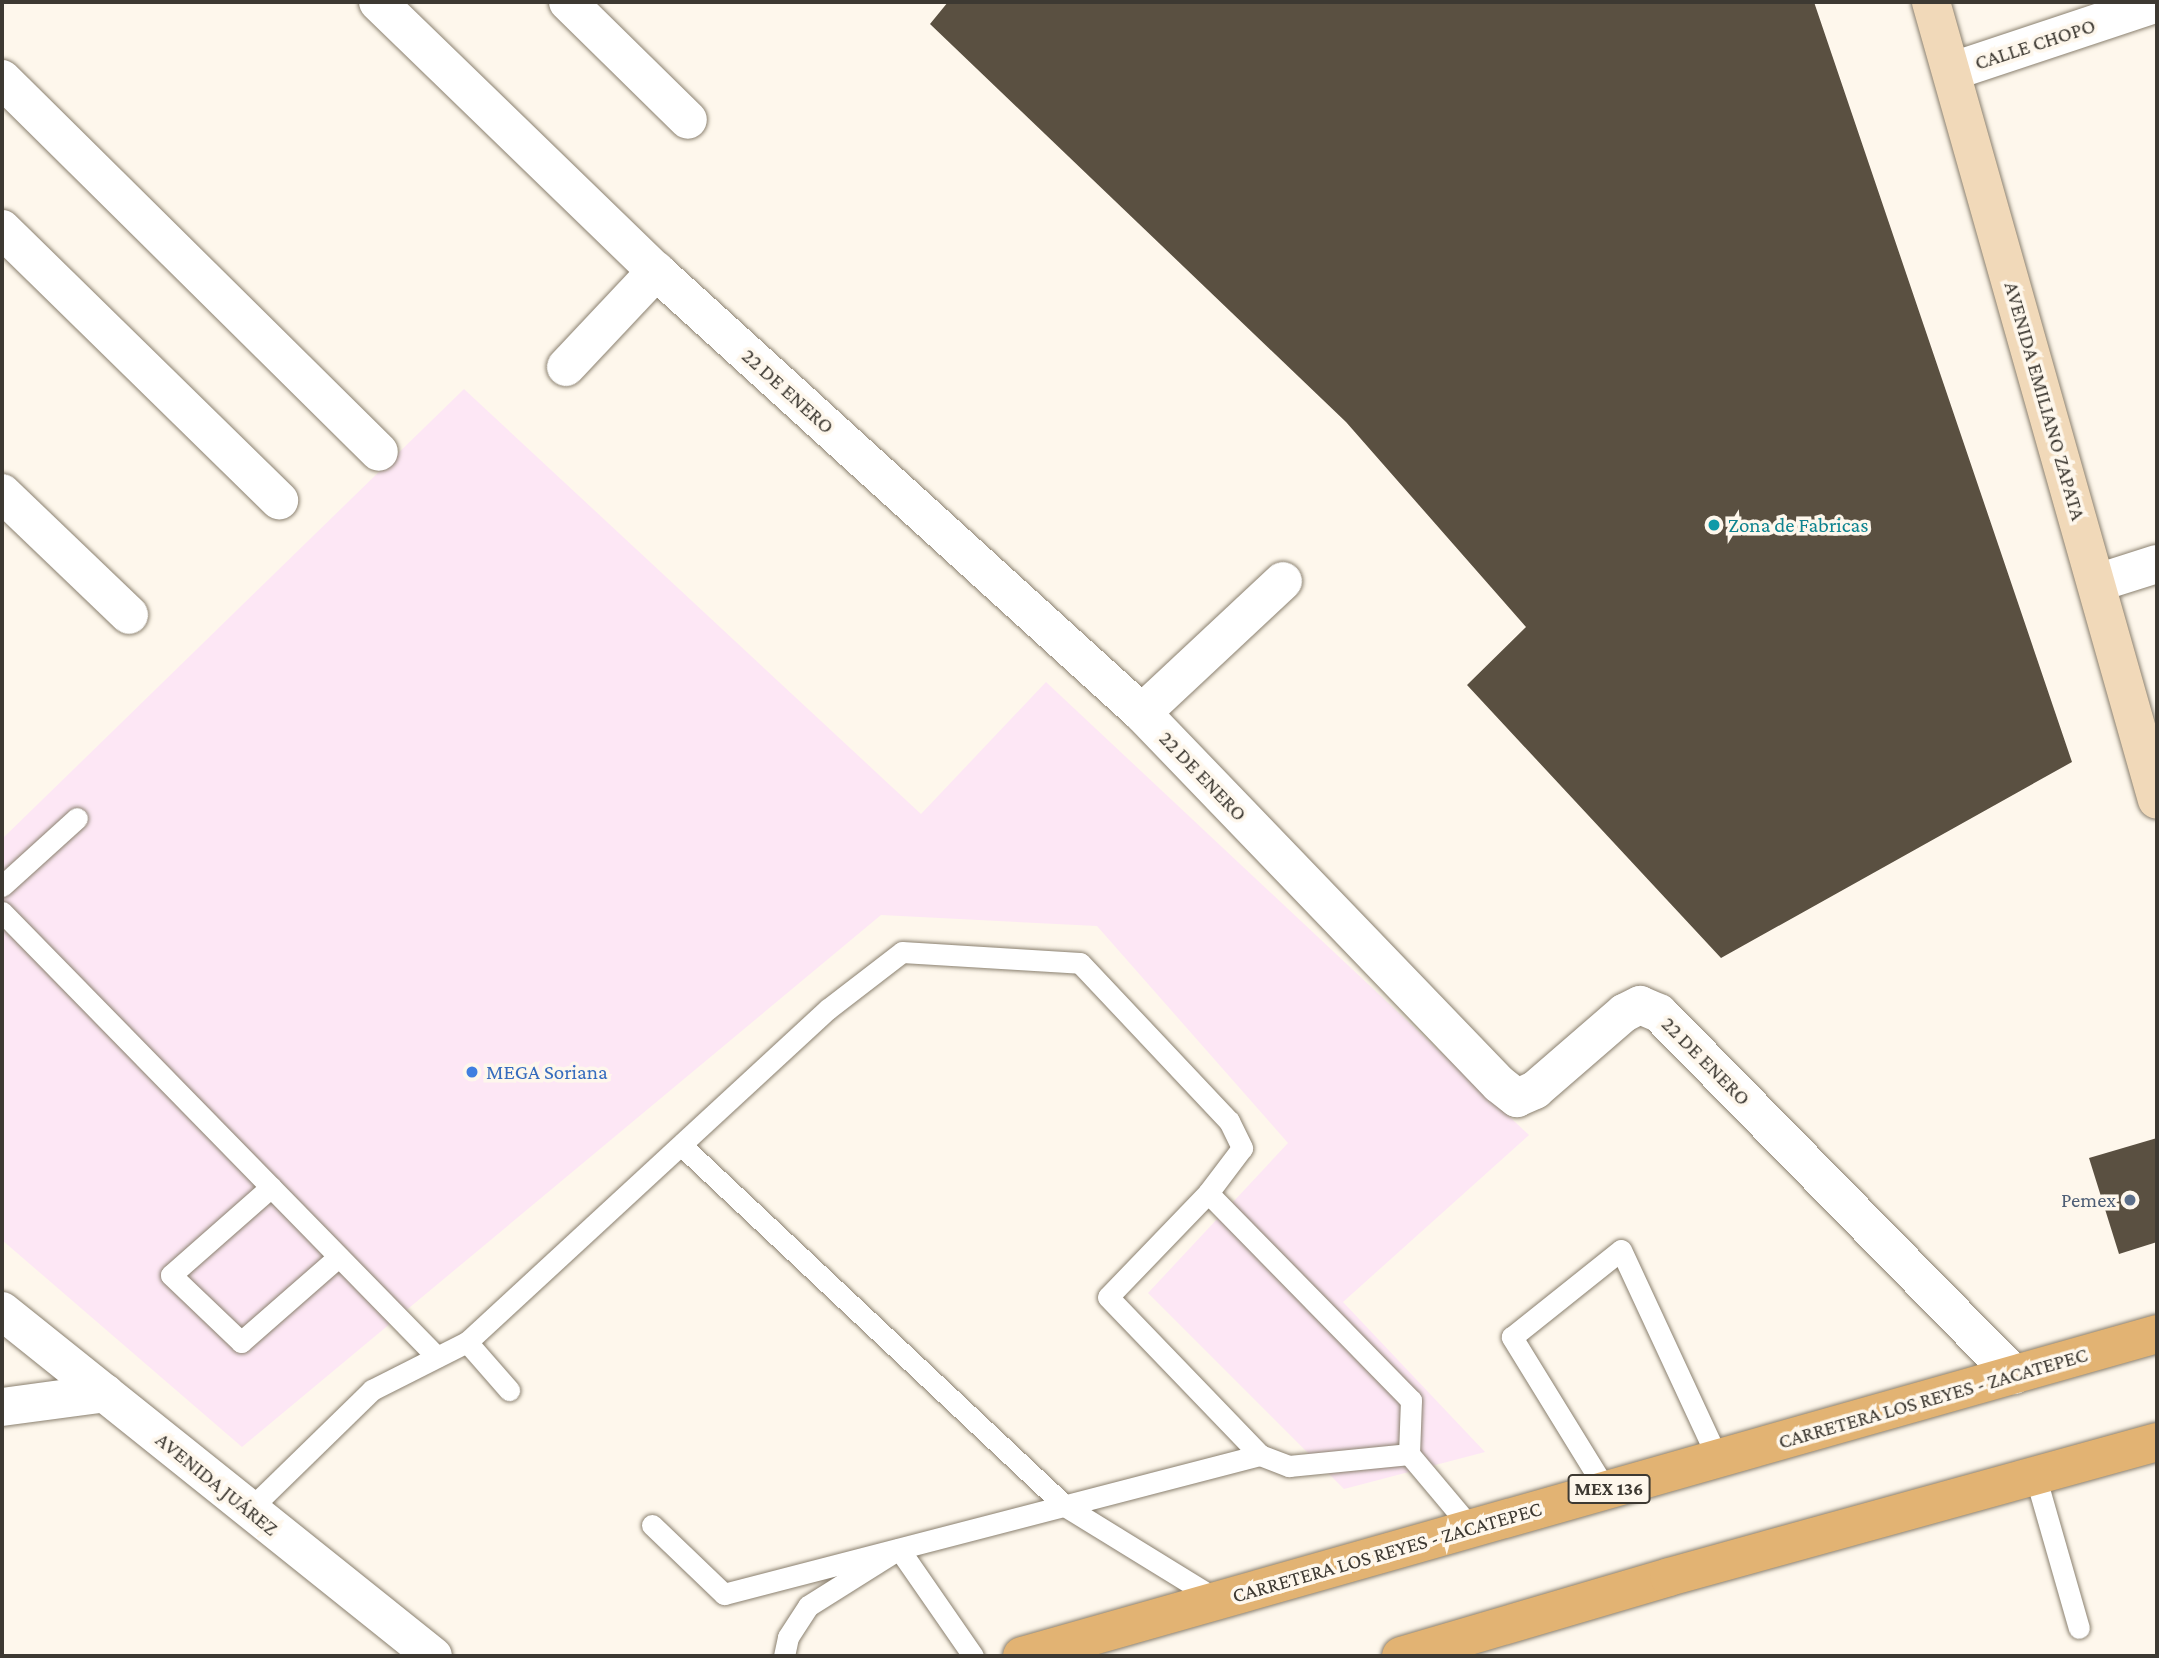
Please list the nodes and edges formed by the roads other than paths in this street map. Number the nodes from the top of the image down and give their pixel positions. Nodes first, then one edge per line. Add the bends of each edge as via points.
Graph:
1 (378, 2) edge
2 (568, 2) edge
3 (1931, 2) edge
4 (2157, 3) edge
5 (1953, 71) junction
6 (2, 79) edge
7 (688, 120) dead end
8 (2, 229) edge
9 (656, 271) junction
10 (566, 367) dead end
11 (379, 452) dead end
12 (2, 493) edge
13 (279, 500) dead end
14 (2157, 564) edge
15 (1283, 581) dead end
16 (2097, 583) junction
17 (129, 615) dead end
18 (1142, 713) junction
19 (2157, 800) edge
20 (77, 818) dead end
21 (2, 886) edge
22 (2, 912) edge
23 (681, 1145) junction
24 (271, 1187) junction
25 (1208, 1193) junction
26 (338, 1257) junction
27 (8, 1325) edge
28 (2157, 1334) edge
29 (467, 1342) junction
30 (437, 1357) junction
31 (2014, 1374) junction
32 (509, 1390) dead end
33 (105, 1394) junction
34 (2, 1407) edge
35 (2157, 1442) edge
36 (1409, 1454) junction
37 (1260, 1455) junction
38 (1718, 1459) junction
39 (2035, 1475) junction
40 (1606, 1490) junction
41 (1065, 1506) junction
42 (249, 1510) junction
43 (652, 1525) dead end
44 (1472, 1529) junction
45 (899, 1549) junction
46 (1219, 1600) junction
47 (2079, 1628) dead end
48 (1412, 1655) edge
49 (433, 1656) edge
50 (784, 1656) edge
51 (973, 1656) edge
52 (1021, 1656) edge

1 - 9 street, 22 DE ENERO
2 - 7 street
3 - 5 main road, AVENIDA EMILIANO ZAPATA
4 - 5 street, CALLE CHOPO
5 - 16 main road, AVENIDA EMILIANO ZAPATA
6 - 11 street
8 - 13 street
9 - 10 street
9 - 18 street, 22 DE ENERO
12 - 17 street
14 - 16 street
15 - 18 street
16 - 19 main road, AVENIDA EMILIANO ZAPATA
18 - 31 street, 22 DE ENERO via 1517,1098 1535,1090 1640,1004 1659,1013
20 - 21 lane
22 - 24 lane
23 - 25 lane via 828,1009 902,952 1080,962 1229,1121 1242,1147
23 - 29 lane
23 - 41 lane
24 - 26 lane
24 - 26 lane via 172,1275 241,1342
25 - 36 lane via 1411,1400
25 - 37 lane via 1108,1297
26 - 30 lane
27 - 33 street, AVENIDA JUÁREZ
28 - 31 main road, CARRETERA LOS REYES - ZACATEPEC / MEX 136
29 - 30 lane
29 - 32 lane
30 - 42 lane via 372,1390
31 - 38 main road, CARRETERA LOS REYES - ZACATEPEC / MEX 136
33 - 34 street
33 - 42 street, AVENIDA JUÁREZ
35 - 39 main road
36 - 37 lane via 1289,1465
36 - 44 lane
37 - 41 lane
38 - 40 main road, CARRETERA LOS REYES - ZACATEPEC / MEX 136
38 - 40 lane via 1621,1250 1512,1337
39 - 47 lane
39 - 48 main road
40 - 44 main road, CARRETERA LOS REYES - ZACATEPEC / MEX 136
41 - 45 lane
41 - 46 lane
42 - 49 street, AVENIDA JUÁREZ
43 - 45 lane via 724,1594
44 - 46 main road, CARRETERA LOS REYES - ZACATEPEC / MEX 136
45 - 50 lane via 808,1606 788,1637
45 - 51 lane
46 - 52 main road, CARRETERA LOS REYES - ZACATEPEC / MEX 136

